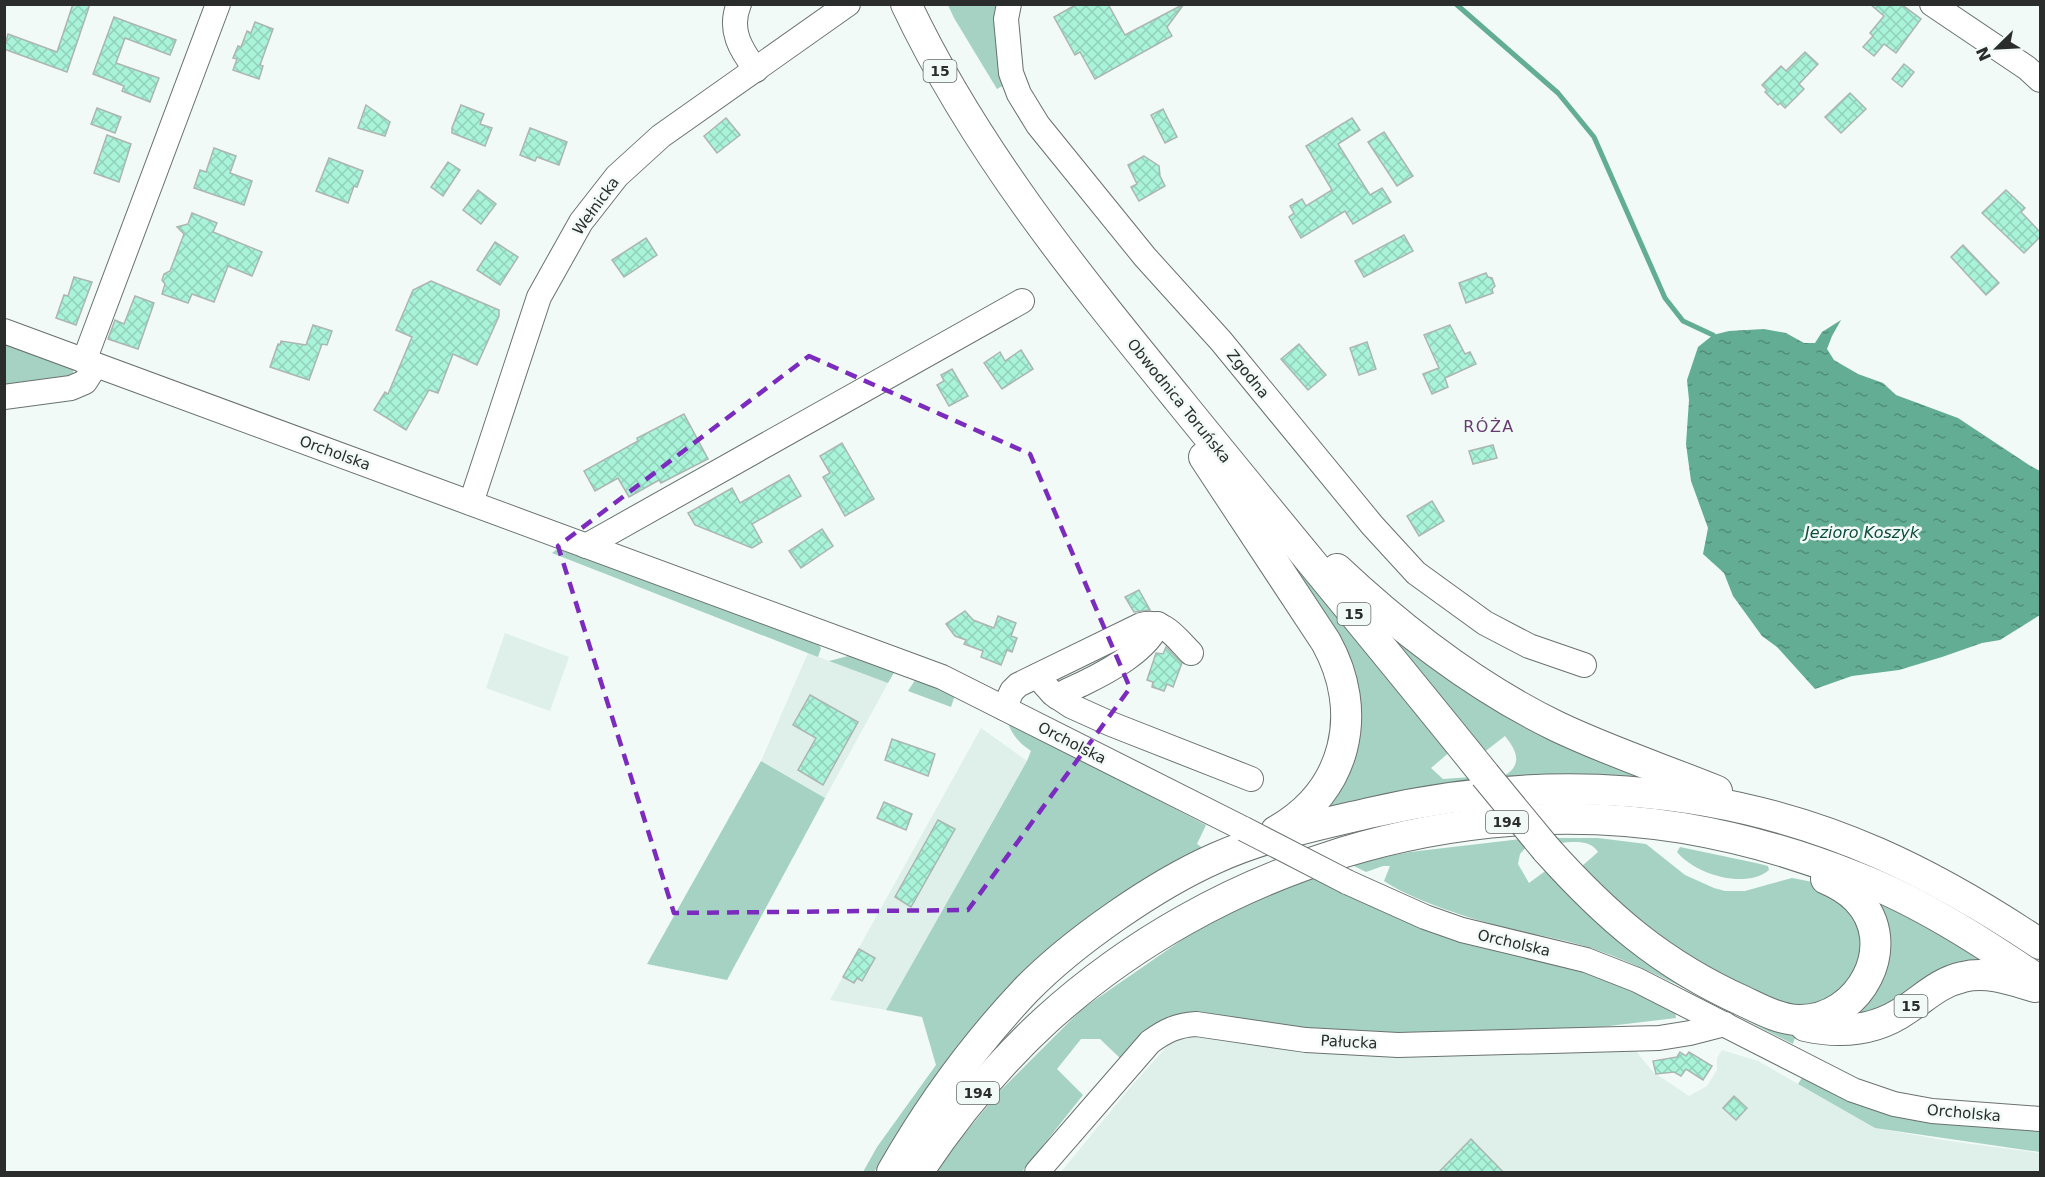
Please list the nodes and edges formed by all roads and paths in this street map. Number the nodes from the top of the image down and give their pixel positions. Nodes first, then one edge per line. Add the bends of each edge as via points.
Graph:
1 (218, 4) edge
2 (739, 4) edge
3 (848, 4) edge
4 (906, 4) edge
5 (1009, 4) edge
6 (1932, 4) edge
7 (756, 70) junction
8 (2040, 80) edge
9 (1022, 301) dead end
10 (4, 331) edge
11 (1129, 340) junction
12 (90, 363) junction
13 (4, 397) edge
14 (1223, 454) junction
15 (471, 503) junction
16 (586, 546) junction
17 (1158, 624) junction
18 (1191, 653) dead end
19 (1584, 665) dead end
20 (1037, 675) junction
21 (1057, 698) junction
22 (1004, 708) junction
23 (1251, 779) dead end
24 (1785, 820) junction
25 (1247, 837) junction
26 (1727, 837) junction
27 (2040, 944) edge
28 (2040, 981) edge
29 (2040, 989) edge
30 (1780, 1016) junction
31 (1725, 1024) junction
32 (2040, 1119) edge
33 (892, 1173) edge
34 (918, 1173) edge
35 (1037, 1173) edge

1 - 12 street
2 - 7 street via 734,25 736,36
3 - 7 street, Wełnicka
4 - 11 main road, Obwodnica Toruńska / 15 via 991,155
5 - 19 street, Zgodna via 1006,19 1011,73 1038,125 1372,525 1416,573 1485,623 1529,646
6 - 8 street
7 - 15 street, Wełnicka via 661,136 617,176 581,222 539,297
9 - 16 street
10 - 12 street, Orcholska
11 - 14 main road, Obwodnica Toruńska / 15
11 - 25 main road via 1326,642 1343,683 1347,708 1345,734 1329,780 1295,819 1276,831
12 - 13 street via 85,382 71,388
12 - 15 street, Orcholska
14 - 24 main road, 15 via 1269,506 1367,597 1474,680 1579,736
14 - 30 main road, Obwodnica Toruńska / 15, bridge via 1546,849 1597,904 1647,946 1696,978
15 - 16 street, Orcholska
16 - 22 street, Orcholska via 942,677
17 - 18 street
17 - 20 street via 1141,625
17 - 21 street via 1151,636 1124,660
20 - 21 street
20 - 22 street via 1014,687
21 - 23 street via 1111,724
22 - 25 street, Orcholska
24 - 25 main road, 194 via 1669,795 1538,789 1402,805 1267,838
24 - 27 main road, 15 via 1904,865 1980,905
25 - 31 street, Orcholska, bridge via 1404,909 1462,930 1586,960 1637,980
25 - 33 main road, 194 via 1145,897 1035,982 1005,1013 948,1086
26 - 28 main road, 194 via 1859,878 1934,914
26 - 30 main road via 1834,882 1859,900 1870,921 1874,957 1861,989 1838,1010 1818,1018
26 - 34 main road, 194 via 1620,821 1518,821 1404,836 1291,869 1190,918 1081,992 1046,1021 987,1082
29 - 30 main road, 15 via 1998,977 1964,977 1936,988 1890,1020 1847,1030 1814,1028
31 - 32 street, Orcholska via 1853,1090 1894,1104 1932,1111
31 - 35 street, Pałucka via 1659,1038 1398,1045 1306,1040 1182,1024 1145,1048

